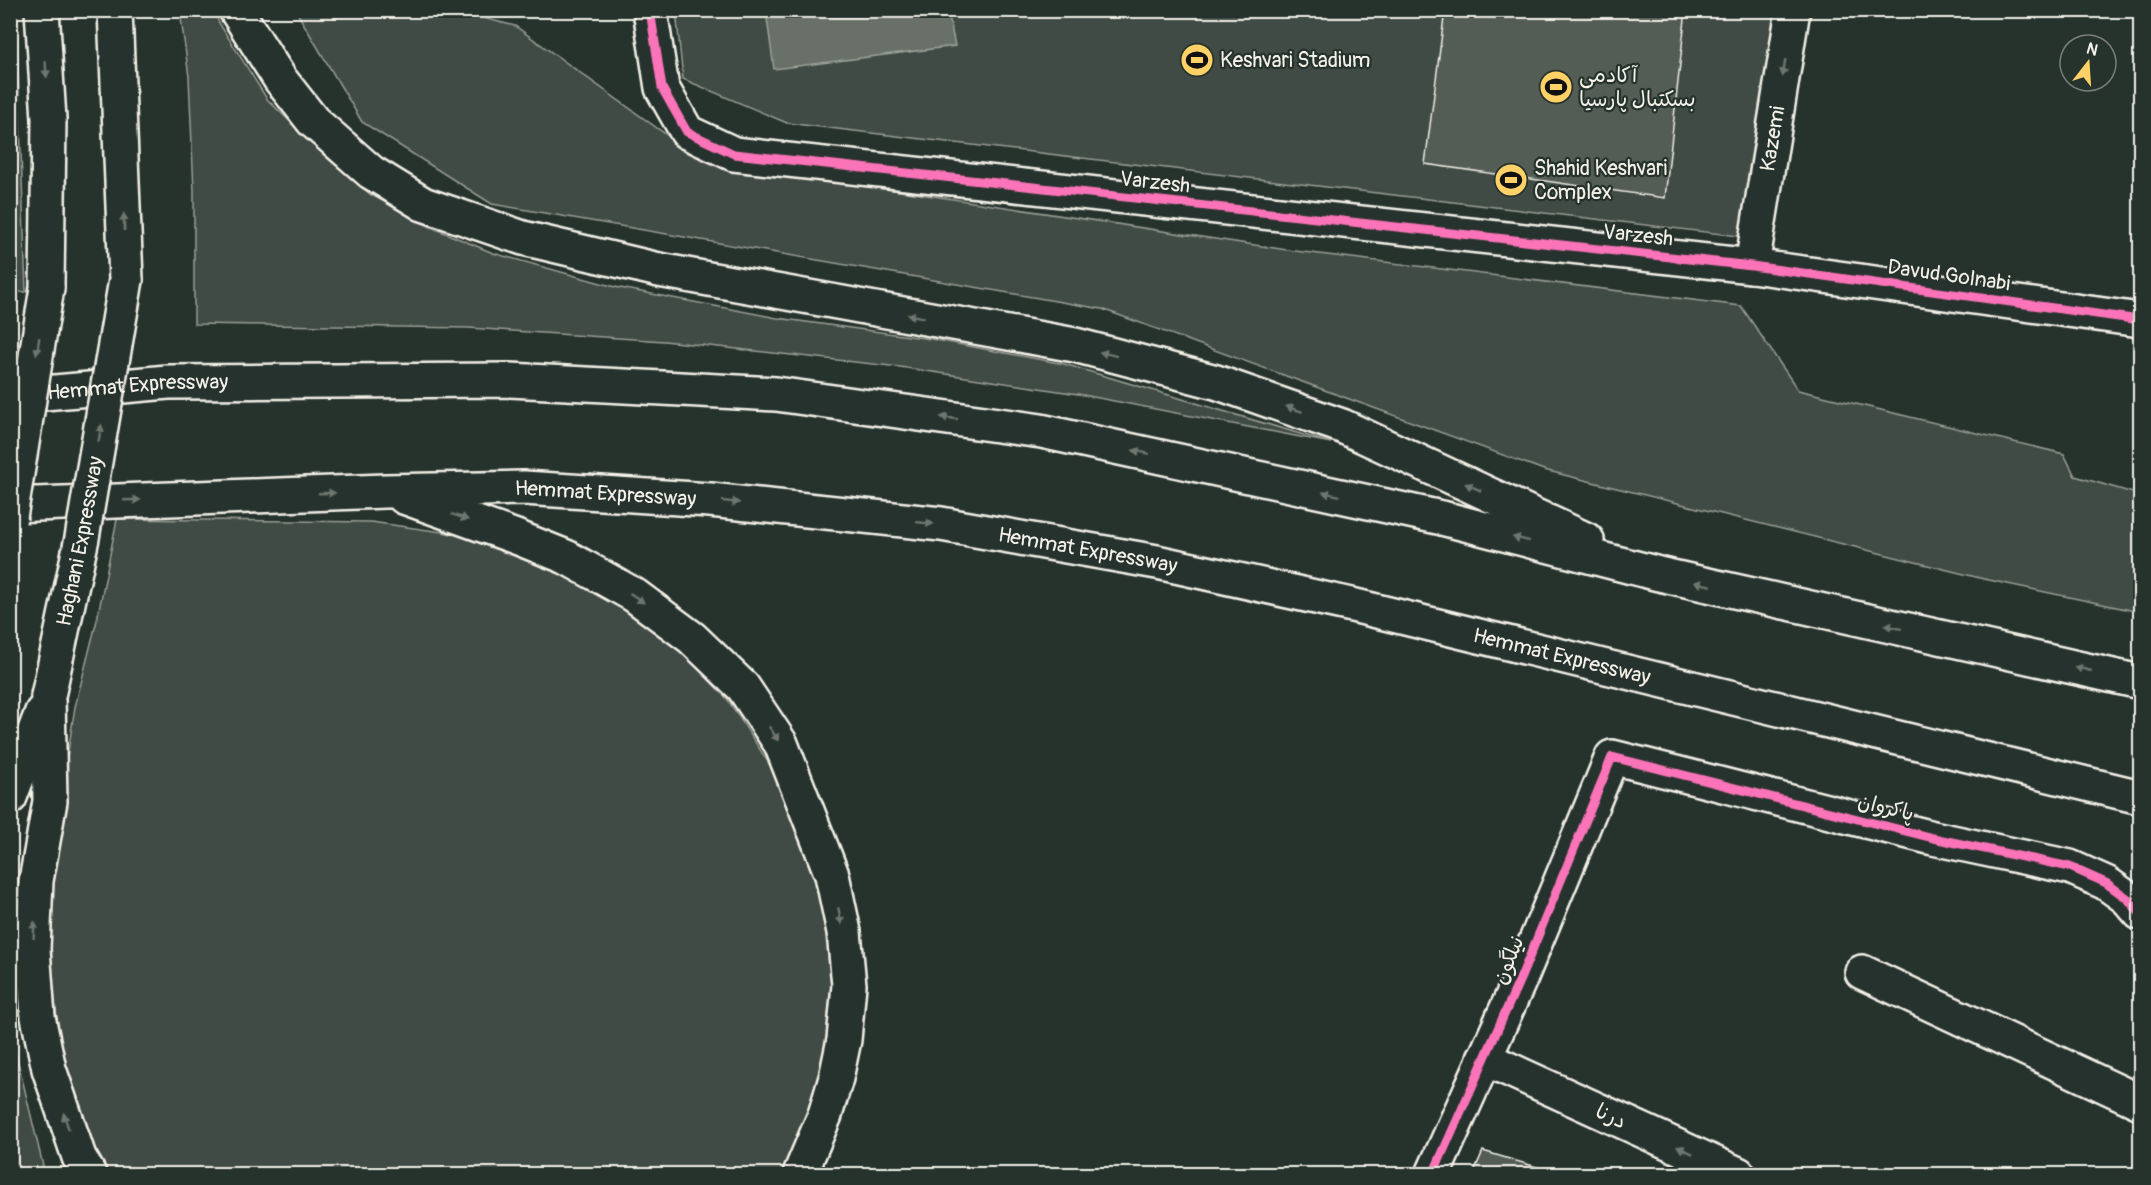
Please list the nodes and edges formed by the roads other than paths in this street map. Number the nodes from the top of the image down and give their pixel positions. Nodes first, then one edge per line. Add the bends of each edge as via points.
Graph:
1 (42, 10) edge
2 (115, 10) edge
3 (236, 10) edge
4 (650, 10) edge
5 (1793, 10) edge
6 (1752, 266) junction
7 (2140, 320) edge
8 (10, 396) edge
9 (385, 491) junction
10 (10, 505) edge
11 (10, 517) edge
12 (1659, 574) junction
13 (2140, 682) edge
14 (48, 696) junction
15 (1612, 757) joint
16 (10, 797) edge
17 (2140, 797) edge
18 (2140, 913) edge
19 (1862, 972) dead end
20 (1485, 1058) junction
21 (2140, 1102) edge
22 (89, 1174) edge
23 (800, 1174) edge
24 (1433, 1174) edge
25 (1738, 1174) edge

1 -> 11 main road, bridge via 49,119 47,288
14 -> 2 main road, Haghani Expressway, bridge via 82,538 126,280
12 -> 3 main road via 1342,426 1216,382 1075,345 659,270 523,237 423,204 371,172 313,121 280,80
4 - 6 main road, Varzesh via 662,88 687,132 734,154
5 -> 6 main road, Kazemi
6 - 7 main road, Davud Golnabi
12 -> 8 main road, Hemmat Expressway via 1442,518 1041,431 776,394 486,380 168,382
10 -> 9 main road, Hemmat Expressway
9 -> 17 main road, Hemmat Expressway via 524,488 710,500 964,528 1157,562 1345,603
9 -> 23 main road via 566,557 634,595 692,638 743,687 781,744 832,875 844,932 849,985 836,1078
13 -> 12 main road, Hemmat Expressway
14 - 16 main road, Haghani Expressway
22 -> 14 main road via 79,1157 49,1069 38,1017 33,949 36,881 50,801
15 - 18 main road, پاکروان via 1932,838 2070,867 2106,883
15 - 20 main road, نیلگون
19 - 21 main road
20 - 24 main road, نیلگون
25 -> 20 main road, درنا

